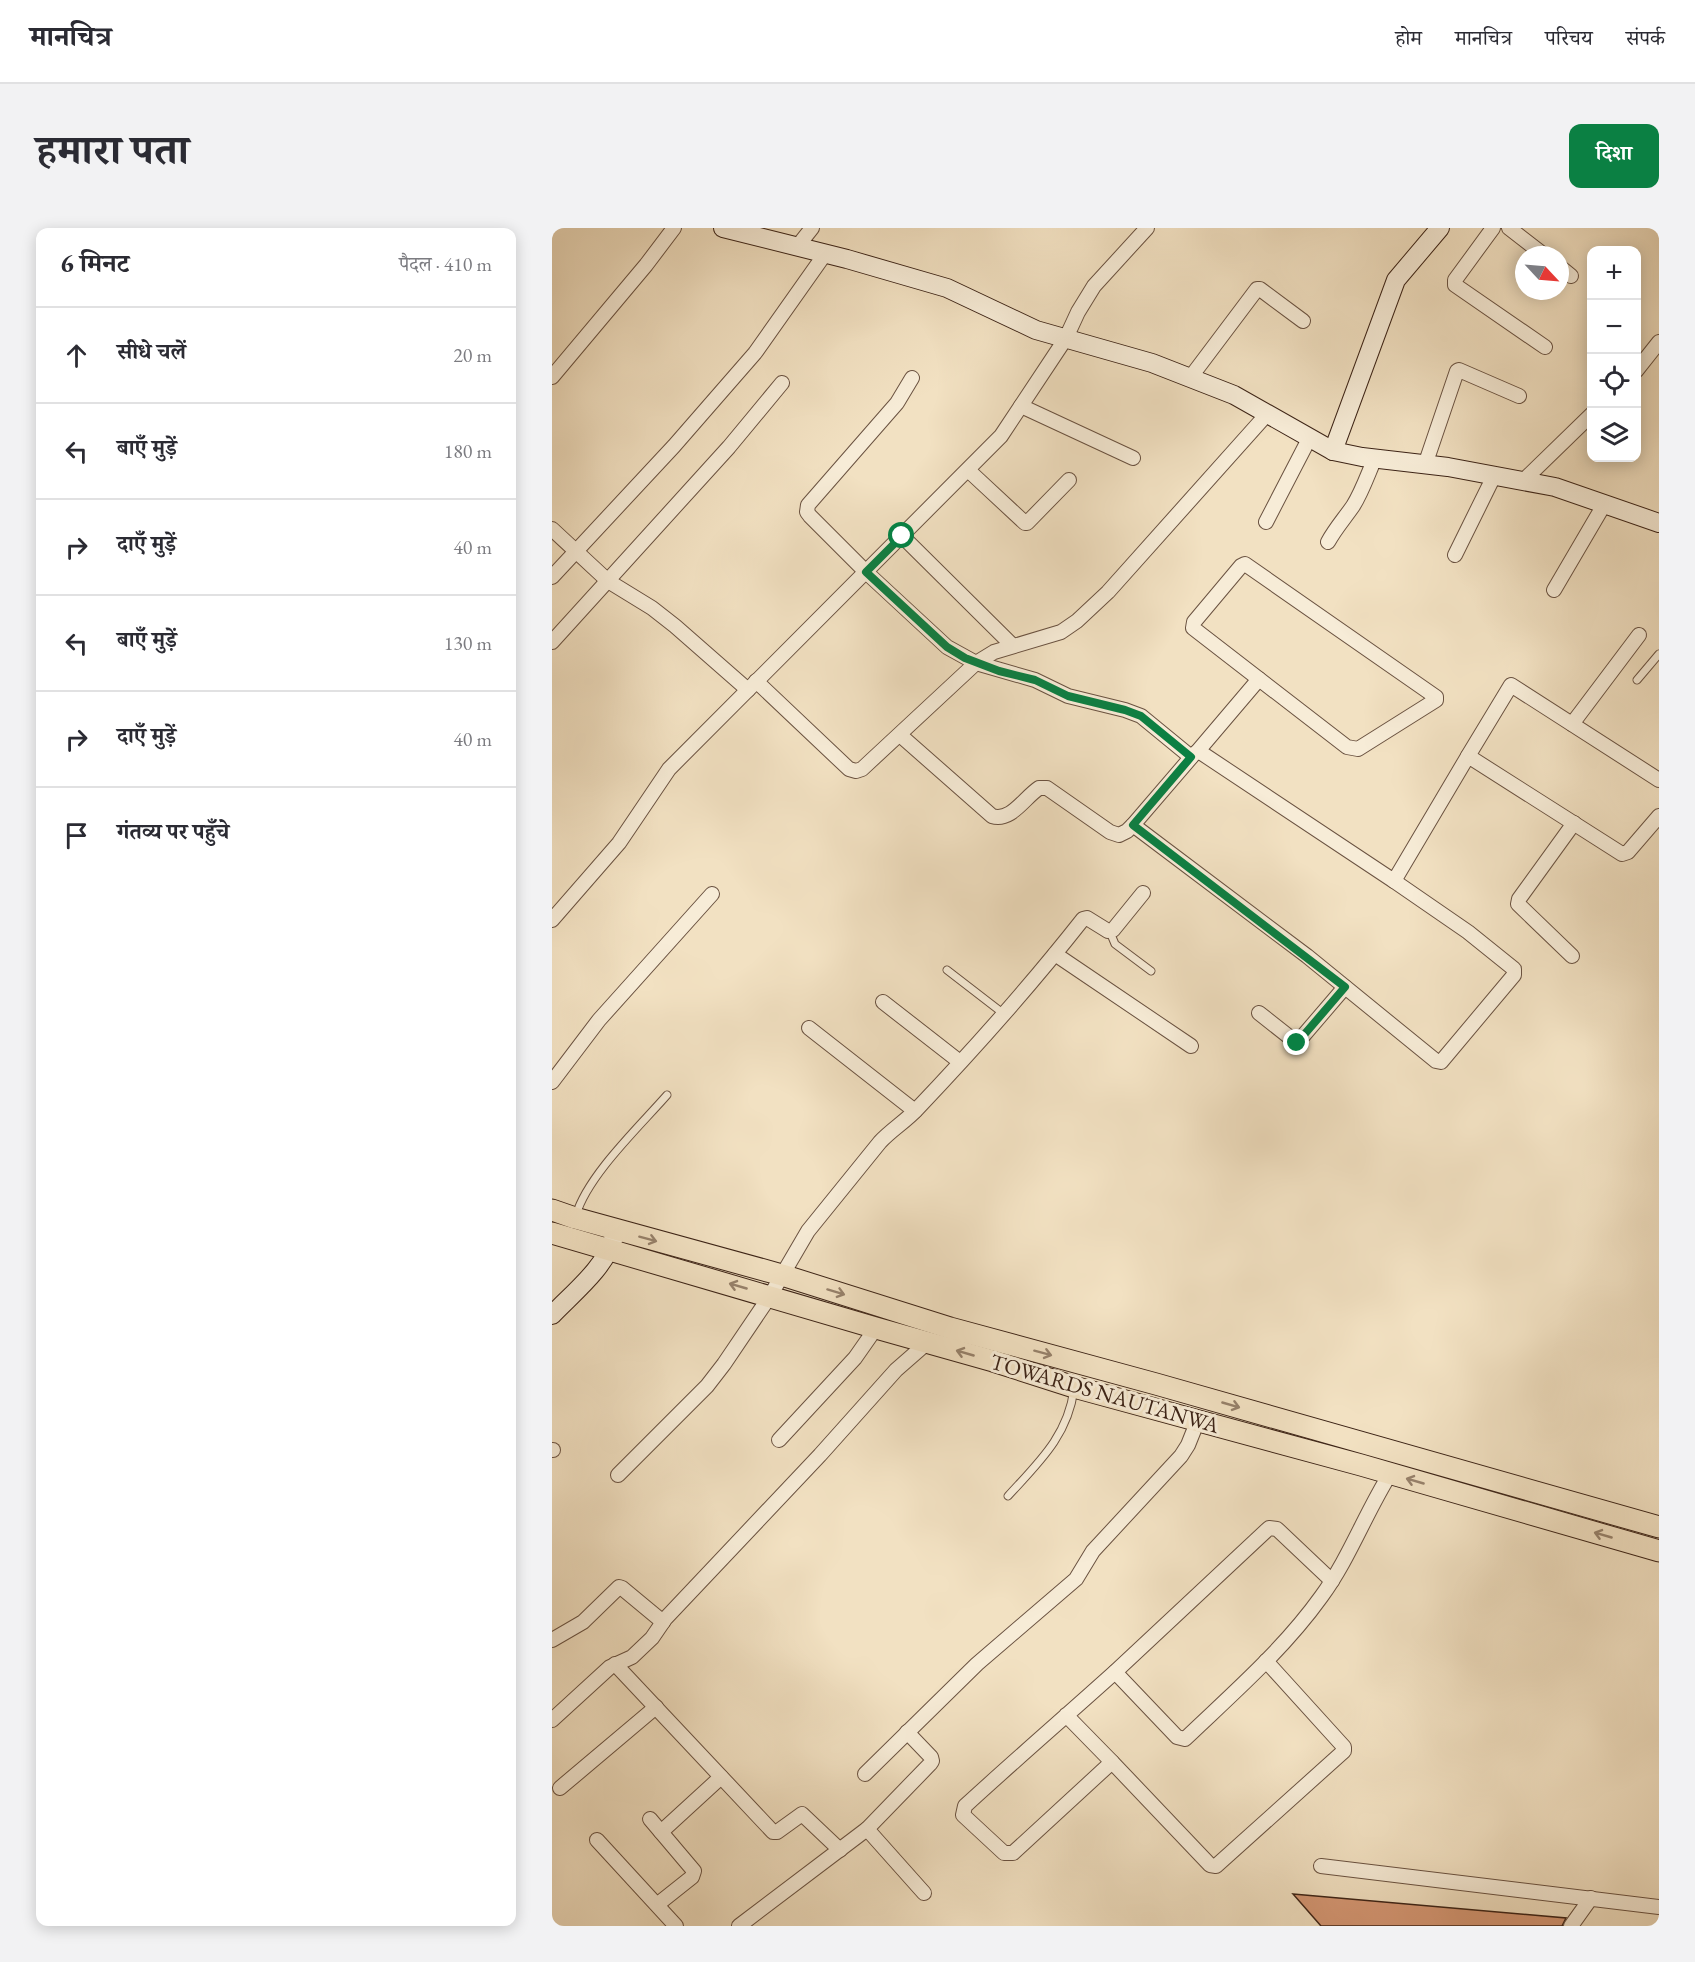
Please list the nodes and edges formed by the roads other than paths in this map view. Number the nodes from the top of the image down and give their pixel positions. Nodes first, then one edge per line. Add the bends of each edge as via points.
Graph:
1 (674, 228) edge
2 (723, 228) edge
3 (812, 228) edge
4 (1147, 228) edge
5 (1440, 228) edge
6 (1492, 228) edge
7 (1509, 228) edge
8 (1532, 246) edge
9 (797, 247) junction
10 (825, 254) junction
11 (1303, 321) dead end
12 (1066, 338) junction
13 (1659, 342) edge
14 (1545, 347) dead end
15 (1641, 365) edge
16 (552, 376) edge
17 (912, 378) dead end
18 (1190, 378) junction
19 (782, 383) dead end
20 (1519, 396) dead end
21 (1021, 406) junction
22 (1268, 413) junction
23 (1587, 419) edge
24 (1310, 437) junction
25 (1333, 451) junction
26 (1133, 458) dead end
27 (1375, 458) junction
28 (1425, 465) junction
29 (968, 470) junction
30 (1494, 476) junction
31 (1069, 480) dead end
32 (1523, 481) junction
33 (1605, 503) junction
34 (1266, 522) dead end
35 (1659, 523) edge
36 (552, 529) edge
37 (902, 536) junction
38 (1328, 542) dead end
39 (577, 551) junction
40 (1455, 555) dead end
41 (866, 572) junction
42 (552, 577) edge
43 (608, 581) junction
44 (1554, 590) dead end
45 (1639, 634) dead end
46 (552, 642) edge
47 (1012, 645) junction
48 (1659, 654) edge
49 (976, 663) junction
50 (1259, 679) junction
51 (1637, 680) dead end
52 (752, 686) junction
53 (1572, 724) junction
54 (900, 735) junction
55 (1194, 754) junction
56 (1468, 756) junction
57 (1659, 780) edge
58 (1659, 816) edge
59 (1574, 823) junction
60 (1133, 825) junction
61 (1394, 881) junction
62 (1143, 892) dead end
63 (712, 894) dead end
64 (552, 920) edge
65 (1110, 932) junction
66 (1055, 954) junction
67 (1572, 956) dead end
68 (947, 970) dead end
69 (1151, 971) dead end
70 (1345, 987) junction
71 (883, 1002) dead end
72 (1259, 1013) dead end
73 (1004, 1014) junction
74 (809, 1028) dead end
75 (1191, 1046) dead end
76 (960, 1062) junction
77 (552, 1082) edge
78 (667, 1095) dead end
79 (915, 1111) junction
80 (552, 1210) edge
81 (566, 1230) edge
82 (613, 1239) junction
83 (782, 1275) junction
84 (770, 1296) junction
85 (552, 1315) edge
86 (876, 1328) junction
87 (928, 1342) junction
88 (1074, 1387) junction
89 (1198, 1420) junction
90 (780, 1440) dead end
91 (1390, 1474) junction
92 (618, 1475) dead end
93 (1008, 1497) dead end
94 (1659, 1527) edge
95 (1659, 1551) edge
96 (1332, 1581) junction
97 (663, 1622) junction
98 (552, 1640) edge
99 (1266, 1661) junction
100 (615, 1664) junction
101 (1115, 1672) junction
102 (656, 1707) junction
103 (1066, 1714) junction
104 (552, 1720) edge
105 (907, 1732) junction
106 (1112, 1762) junction
107 (865, 1774) dead end
108 (721, 1777) junction
109 (560, 1788) dead end
110 (650, 1819) dead end
111 (867, 1829) junction
112 (661, 1832) junction
113 (597, 1840) dead end
114 (840, 1850) junction
115 (1321, 1866) dead end
116 (924, 1893) dead end
117 (1591, 1898) junction
118 (658, 1904) junction
119 (1659, 1907) edge
120 (676, 1926) edge
121 (739, 1926) edge
122 (1571, 1926) edge

1 - 16 street
2 - 9 street
3 - 9 street
4 - 12 street via 1095,286
5 - 25 street via 1396,280
6 - 14 street via 1455,285
7 - 8 street
9 - 10 street
10 - 12 street via 947,288 1036,330
10 - 39 street via 755,353
11 - 18 street via 1257,289
12 - 18 street
12 - 21 street
13 - 15 street
17 - 41 street via 897,403 807,508 810,516
18 - 22 street
19 - 43 street
20 - 28 street via 1457,371
21 - 26 street
21 - 29 street via 1001,436
22 - 24 street
22 - 47 street via 1094,606 1061,632
23 - 32 street
24 - 25 street
24 - 34 street
25 - 27 street
27 - 28 street
27 - 38 street via 1353,505
28 - 30 street
29 - 31 street via 1025,524
29 - 37 street
30 - 32 street
30 - 40 street
32 - 33 street
33 - 35 street
33 - 44 street
36 - 39 street
37 - 41 street
37 - 47 street
39 - 42 street
39 - 43 street
41 - 49 street via 947,647
41 - 52 street
43 - 46 street
43 - 52 street via 652,608
45 - 53 street
47 - 49 street
48 - 51 lane
49 - 54 street
49 - 55 street via 1035,680 1068,696 1141,716
50 - 50 street via 1352,749 1358,749 1436,699 1245,564 1192,625
50 - 55 street
52 - 54 street via 849,769 862,769
52 - 64 street via 669,769 619,843
53 - 56 street via 1511,686
53 - 57 street
54 - 60 street via 992,816 1008,816 1039,788 1047,788 1110,832 1119,835
55 - 60 street
55 - 61 street
56 - 59 street
56 - 61 street
58 - 59 street via 1625,854
59 - 67 street via 1518,904
60 - 70 street
61 - 70 street via 1468,932 1514,969 1514,975 1441,1062
62 - 65 street
63 - 77 street via 599,1020
65 - 66 street via 1085,918
65 - 69 lane via 1115,944
66 - 73 street
66 - 75 street
68 - 73 lane
70 - 72 street via 1297,1043
71 - 76 street
73 - 76 street
74 - 79 street
76 - 79 street
78 - 81 lane via 594,1179
79 - 83 street via 880,1142 832,1199
80 - 81 main road, TOWARDS NAUTANWA
81 - 82 main road, TOWARDS NAUTANWA
82 -> 83 main road
84 -> 82 main road, TOWARDS NAUTANWA
82 - 85 street via 590,1277
83 - 84 street
83 -> 94 main road via 950,1328
84 - 86 main road, TOWARDS NAUTANWA
84 - 92 street via 707,1386
86 - 87 main road, TOWARDS NAUTANWA
86 - 90 street via 855,1358
88 -> 87 main road, TOWARDS NAUTANWA
87 - 97 street via 896,1370
88 - 89 main road, TOWARDS NAUTANWA
88 - 93 lane via 1071,1409 1053,1445
89 - 91 main road, TOWARDS NAUTANWA
89 - 105 street via 1181,1456 1093,1551 1076,1579 977,1664
95 -> 91 main road, TOWARDS NAUTANWA
91 - 96 street
96 - 99 street
96 - 101 street via 1277,1529 1269,1528
97 - 98 street via 619,1587 583,1622
97 - 100 street via 632,1657
99 - 101 street via 1185,1739
99 - 106 street via 1344,1751 1216,1866 1210,1865
100 - 102 street
100 - 104 street
101 - 103 street
102 - 108 street
102 - 109 street
103 - 106 street
103 - 106 street via 964,1806 963,1815 1004,1853 1013,1853
105 - 107 street
105 - 111 street via 932,1761
108 - 112 street
108 - 114 street via 773,1832 802,1814
110 - 112 street
111 - 114 street
111 - 116 street
112 - 118 street via 694,1873
113 - 118 street
114 - 121 street
115 - 117 street
117 - 119 street
117 - 122 street
118 - 120 street

